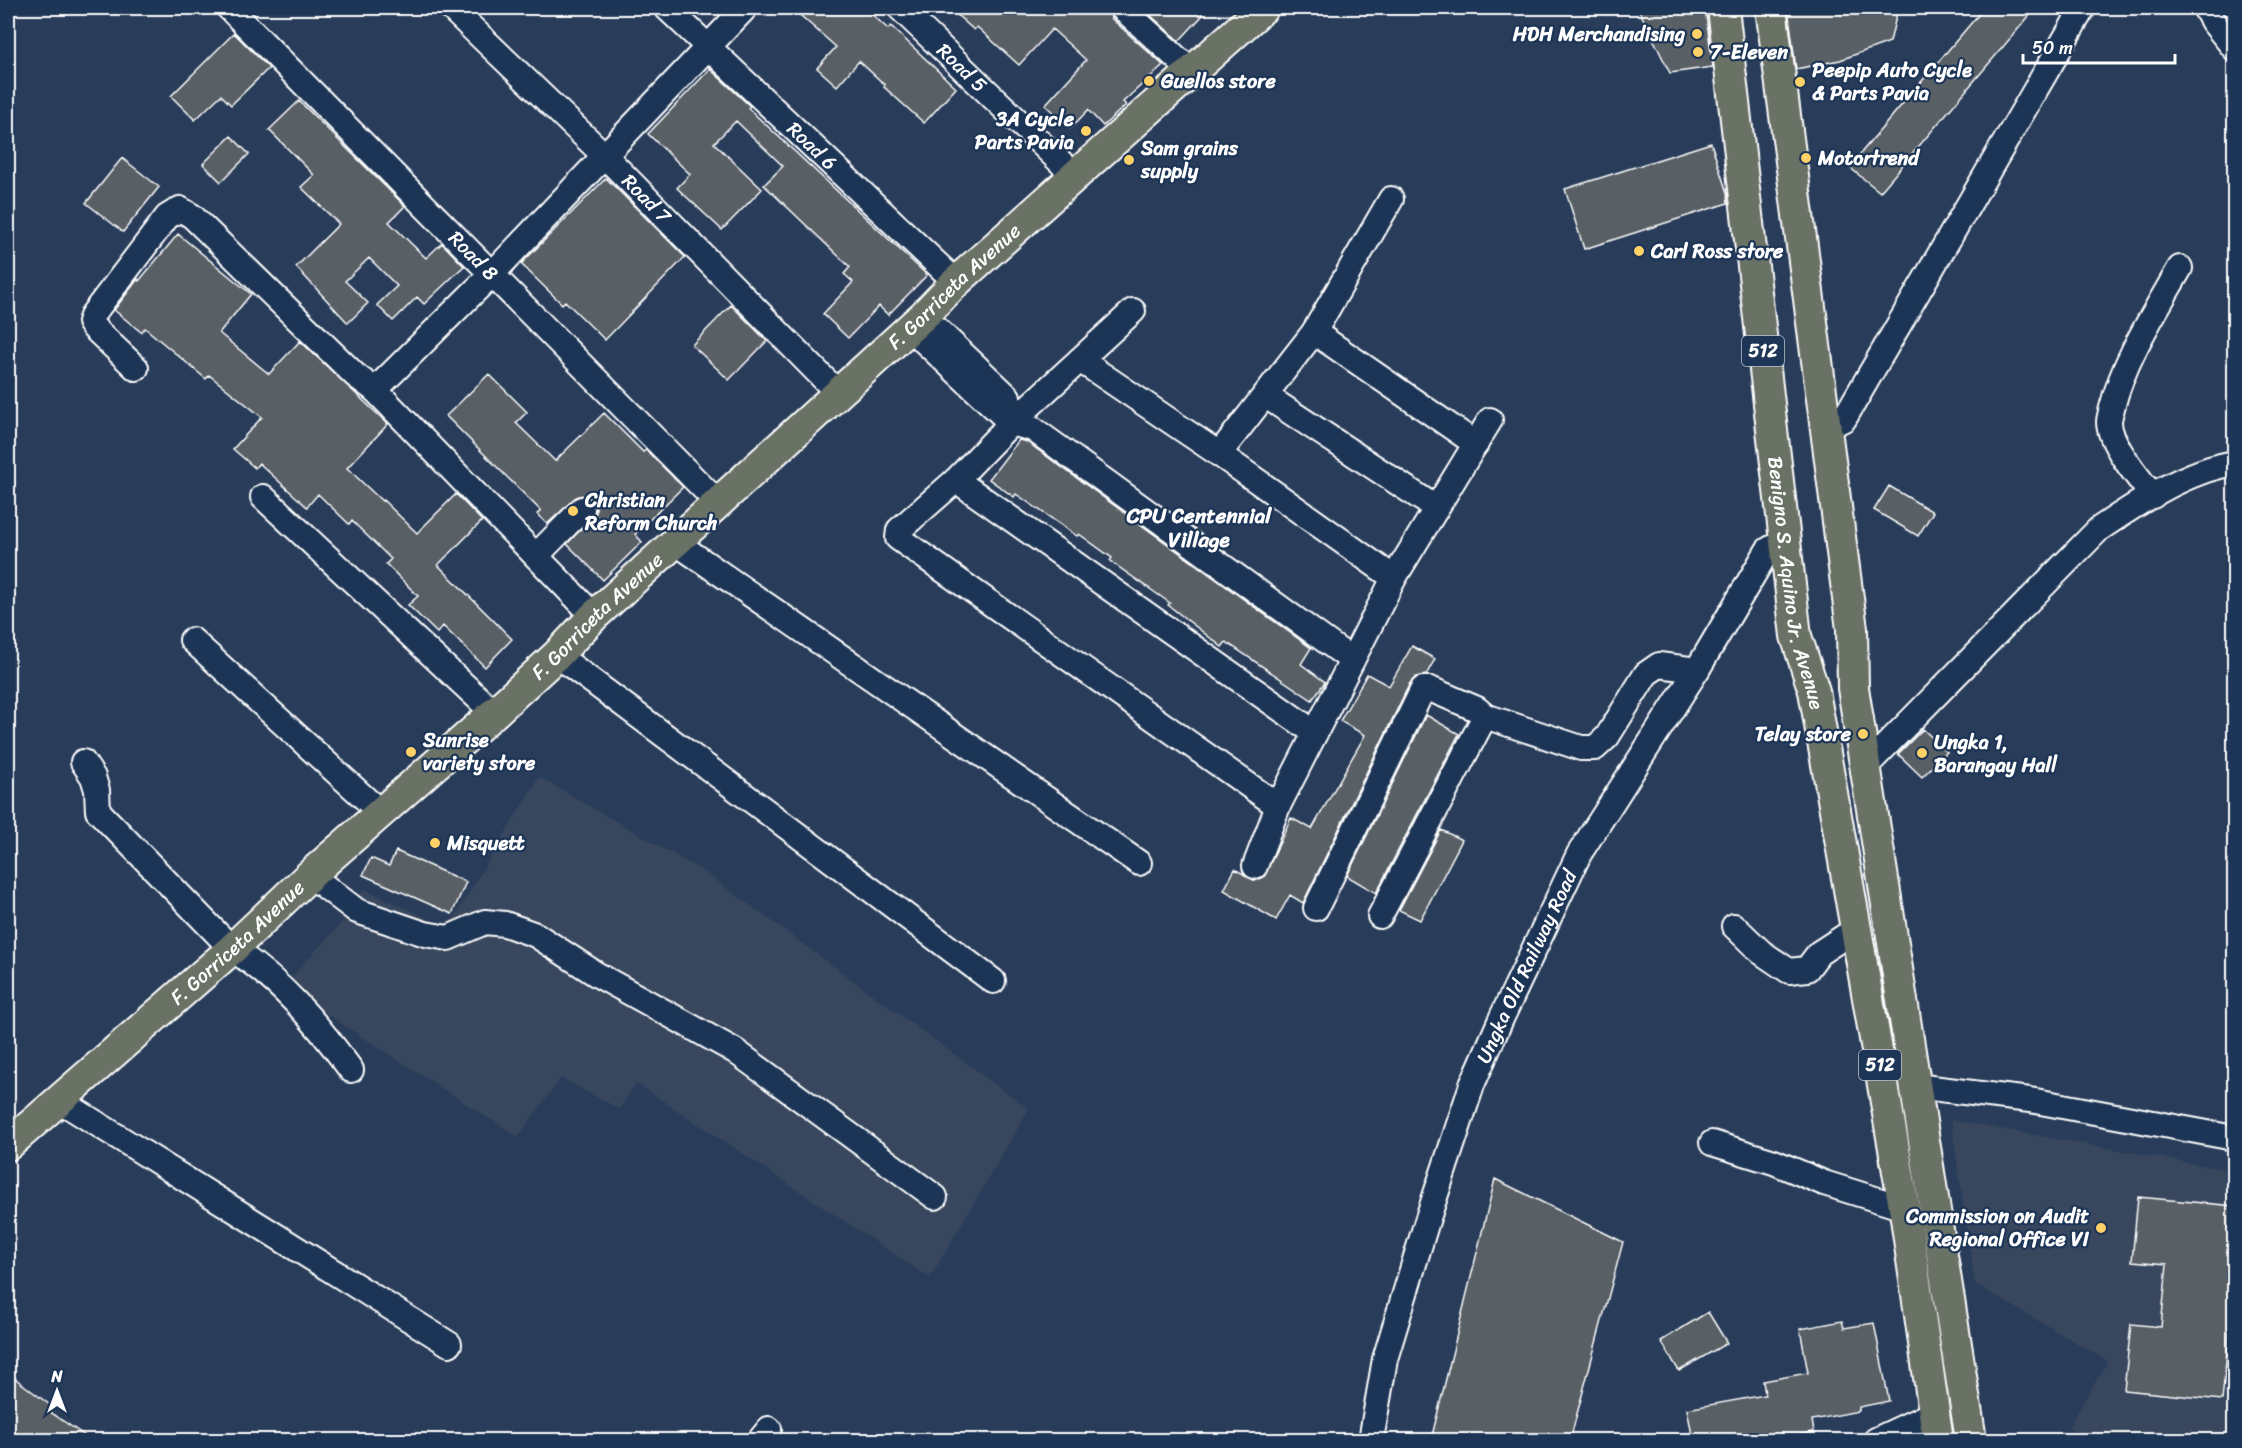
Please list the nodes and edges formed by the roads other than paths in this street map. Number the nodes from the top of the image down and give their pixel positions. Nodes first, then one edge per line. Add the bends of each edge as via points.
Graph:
1 (229, 8) edge
2 (451, 8) edge
3 (667, 8) edge
4 (745, 8) edge
5 (900, 8) edge
6 (1122, 8) edge
7 (1263, 8) edge
8 (2083, 8) edge
9 (2205, 8) edge
10 (1772, 19) edge
11 (1724, 20) edge
12 (708, 47) junction
13 (2235, 48) edge
14 (1192, 72) junction
15 (605, 156) junction
16 (1075, 176) junction
17 (1391, 199) dead end
18 (2180, 268) dead end
19 (493, 273) junction
20 (956, 282) junction
21 (1133, 311) dead end
22 (916, 322) junction
23 (1314, 333) junction
24 (1080, 360) junction
25 (136, 368) dead end
26 (375, 390) junction
27 (838, 393) junction
28 (1266, 396) junction
29 (1490, 420) dead end
30 (1022, 421) junction
31 (1825, 426) junction
32 (1476, 444) junction
33 (1219, 454) junction
34 (2235, 463) edge
35 (956, 480) junction
36 (2152, 496) junction
37 (263, 497) dead end
38 (718, 503) junction
39 (1436, 508) junction
40 (582, 509) dead end
41 (675, 542) junction
42 (1786, 547) junction
43 (536, 556) junction
44 (1394, 578) junction
45 (594, 616) junction
46 (192, 640) dead end
47 (557, 655) junction
48 (1352, 660) junction
49 (1697, 670) junction
50 (494, 712) junction
51 (1485, 716) junction
52 (1315, 733) junction
53 (83, 762) dead end
54 (1867, 765) junction
55 (1827, 772) junction
56 (1278, 806) junction
57 (381, 813) junction
58 (1139, 863) dead end
59 (1255, 866) dead end
60 (310, 875) junction
61 (1316, 908) dead end
62 (1380, 916) dead end
63 (1734, 926) dead end
64 (1856, 929) junction
65 (232, 949) junction
66 (993, 981) dead end
67 (351, 1070) dead end
68 (1915, 1086) junction
69 (59, 1100) junction
70 (2235, 1138) edge
71 (1712, 1143) dead end
72 (8, 1145) edge
73 (935, 1197) dead end
74 (1915, 1214) junction
75 (449, 1344) dead end
76 (1936, 1427) edge
77 (1371, 1440) edge
78 (1876, 1440) edge
79 (1971, 1440) edge

1 - 19 street, Road 8
2 - 15 street, Road 7
3 - 12 street, Road 6
4 - 12 street
5 - 16 street, Road 5
6 - 14 street
7 - 14 main road, F. Gorriceta Avenue
8 - 31 street via 1844,419
9 - 13 street
10 - 11 main road via 1770,44 1754,56 1735,48
10 - 31 main road, Benigno S. Aquino Jr. Avenue / 512
11 - 42 main road, Benigno S. Aquino Jr. Avenue / 512
12 - 15 street
12 - 20 street, Road 6
14 - 16 main road, F. Gorriceta Avenue
15 - 19 street
15 - 27 street, Road 7
16 - 20 main road, F. Gorriceta Avenue
17 - 23 street
18 - 36 street via 2116,392 2109,422 2128,465
19 - 26 street
19 - 38 street, Road 8
20 - 22 main road, F. Gorriceta Avenue
21 - 24 street
22 - 27 main road, F. Gorriceta Avenue
22 - 30 street
23 - 28 street
23 - 32 street
24 - 30 street
24 - 33 street
25 - 26 street via 90,322 167,217 180,209 192,216
26 - 43 street
27 - 38 main road, F. Gorriceta Avenue
28 - 33 street
28 - 39 street
29 - 32 street
30 - 35 street
30 - 48 street
31 - 54 main road, Benigno S. Aquino Jr. Avenue / 512 via 1852,629 1854,688
32 - 39 street
33 - 44 street
34 - 36 street via 2175,483
35 - 52 street
35 - 56 street via 899,530 898,538
36 - 54 street via 2099,529
37 - 50 street
38 - 41 main road, F. Gorriceta Avenue
39 - 44 street
40 - 43 street
41 - 45 main road, F. Gorriceta Avenue
41 - 58 street
42 - 49 street, Ungka Old Railway Road via 1768,550
42 - 55 main road, Benigno S. Aquino Jr. Avenue / 512 via 1796,636 1814,691
43 - 45 street
44 - 48 street
45 - 47 main road, F. Gorriceta Avenue
46 - 57 street
47 - 50 main road, F. Gorriceta Avenue
47 - 66 street
48 - 52 street
49 - 51 street via 1659,665 1646,674 1607,737 1595,748 1581,748
49 - 77 street, Ungka Old Railway Road via 1579,854 1472,1085 1385,1359
50 - 57 main road, F. Gorriceta Avenue
51 - 61 street via 1477,709 1423,689
51 - 62 street
52 - 56 street
53 - 65 street via 97,790 98,811
54 - 55 main road
54 - 68 main road, Benigno S. Aquino Jr. Avenue / 512
55 - 64 main road, Benigno S. Aquino Jr. Avenue / 512
56 - 59 street
57 - 60 main road, F. Gorriceta Avenue
60 - 65 main road, F. Gorriceta Avenue
60 - 73 street via 357,911 425,934 448,938 485,922 505,924 536,935 596,974 735,1052
63 - 64 street via 1761,952 1789,971 1807,969 1819,953
64 - 74 main road, Benigno S. Aquino Jr. Avenue / 512
65 - 67 street via 291,998 326,1035
65 - 69 main road, F. Gorriceta Avenue
68 - 70 street via 2030,1100
68 - 74 main road, Benigno S. Aquino Jr. Avenue / 512
69 - 72 main road, F. Gorriceta Avenue
69 - 75 street
71 - 74 street
74 - 76 main road, Benigno S. Aquino Jr. Avenue / 512
74 - 79 main road, Benigno S. Aquino Jr. Avenue / 512
76 - 78 street

